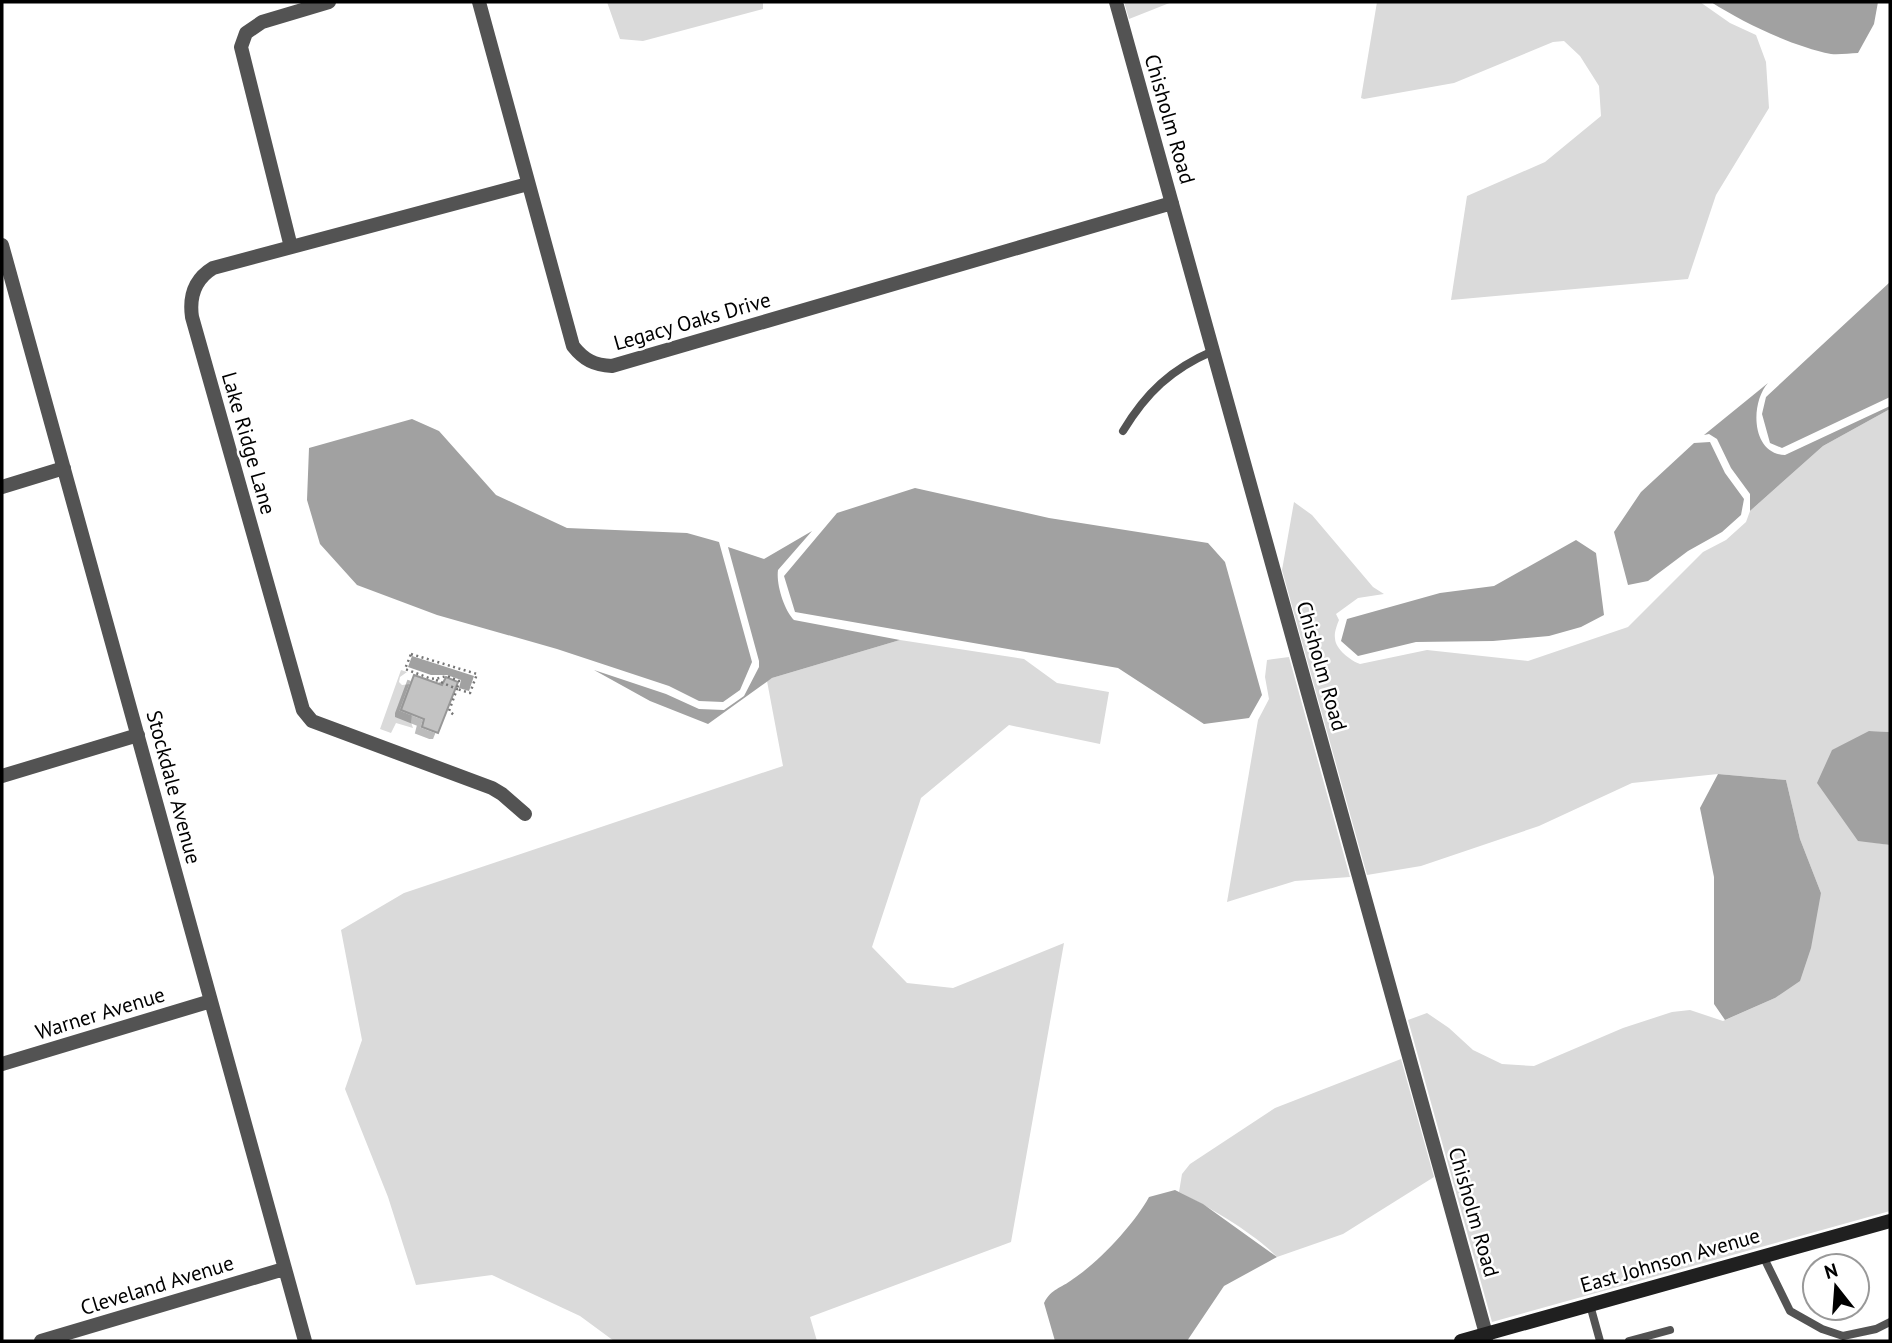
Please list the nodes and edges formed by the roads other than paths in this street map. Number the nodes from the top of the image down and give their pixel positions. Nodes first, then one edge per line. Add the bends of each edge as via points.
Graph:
1 (329, 2) edge
2 (479, 2) edge
3 (1116, 2) edge
4 (528, 184) junction
5 (1172, 203) junction
6 (2, 245) edge
7 (291, 247) junction
8 (1213, 351) junction
9 (1122, 431) dead end
10 (64, 468) junction
11 (2, 487) edge
12 (138, 735) junction
13 (2, 776) edge
14 (525, 814) dead end
15 (211, 1001) junction
16 (2, 1064) edge
17 (1890, 1221) edge
18 (1763, 1256) junction
19 (284, 1269) junction
20 (1590, 1305) junction
21 (1890, 1322) edge
22 (1670, 1330) dead end
23 (1486, 1338) edge
24 (41, 1341) edge
25 (305, 1341) edge
26 (1461, 1341) edge
27 (1600, 1341) edge
28 (1629, 1341) edge

1 - 7 street via 262,22 246,33 241,47
2 - 4 street, Legacy Oaks Drive
3 - 5 street, Chisholm Road
4 - 5 street, Legacy Oaks Drive via 573,346 596,365 612,366
4 - 7 street, Lake Ridge Lane
5 - 8 street, Chisholm Road
6 - 10 street, Stockdale Avenue
7 - 14 street, Lake Ridge Lane via 213,268 201,275 190,303 303,710 312,721 492,788
8 - 9 lane via 1183,365 1154,389
8 - 23 street, Chisholm Road
10 - 11 street
10 - 12 street, Stockdale Avenue
12 - 13 street
12 - 15 street, Stockdale Avenue
15 - 16 street, Warner Avenue
15 - 19 street, Stockdale Avenue
17 - 18 main road, East Johnson Avenue
18 - 20 main road, East Johnson Avenue
18 - 21 lane via 1790,1311 1822,1329 1843,1336
19 - 24 street, Cleveland Avenue
19 - 25 street, Stockdale Avenue
20 - 23 main road, East Johnson Avenue
20 - 27 lane
22 - 28 lane
23 - 26 main road, East Johnson Avenue

